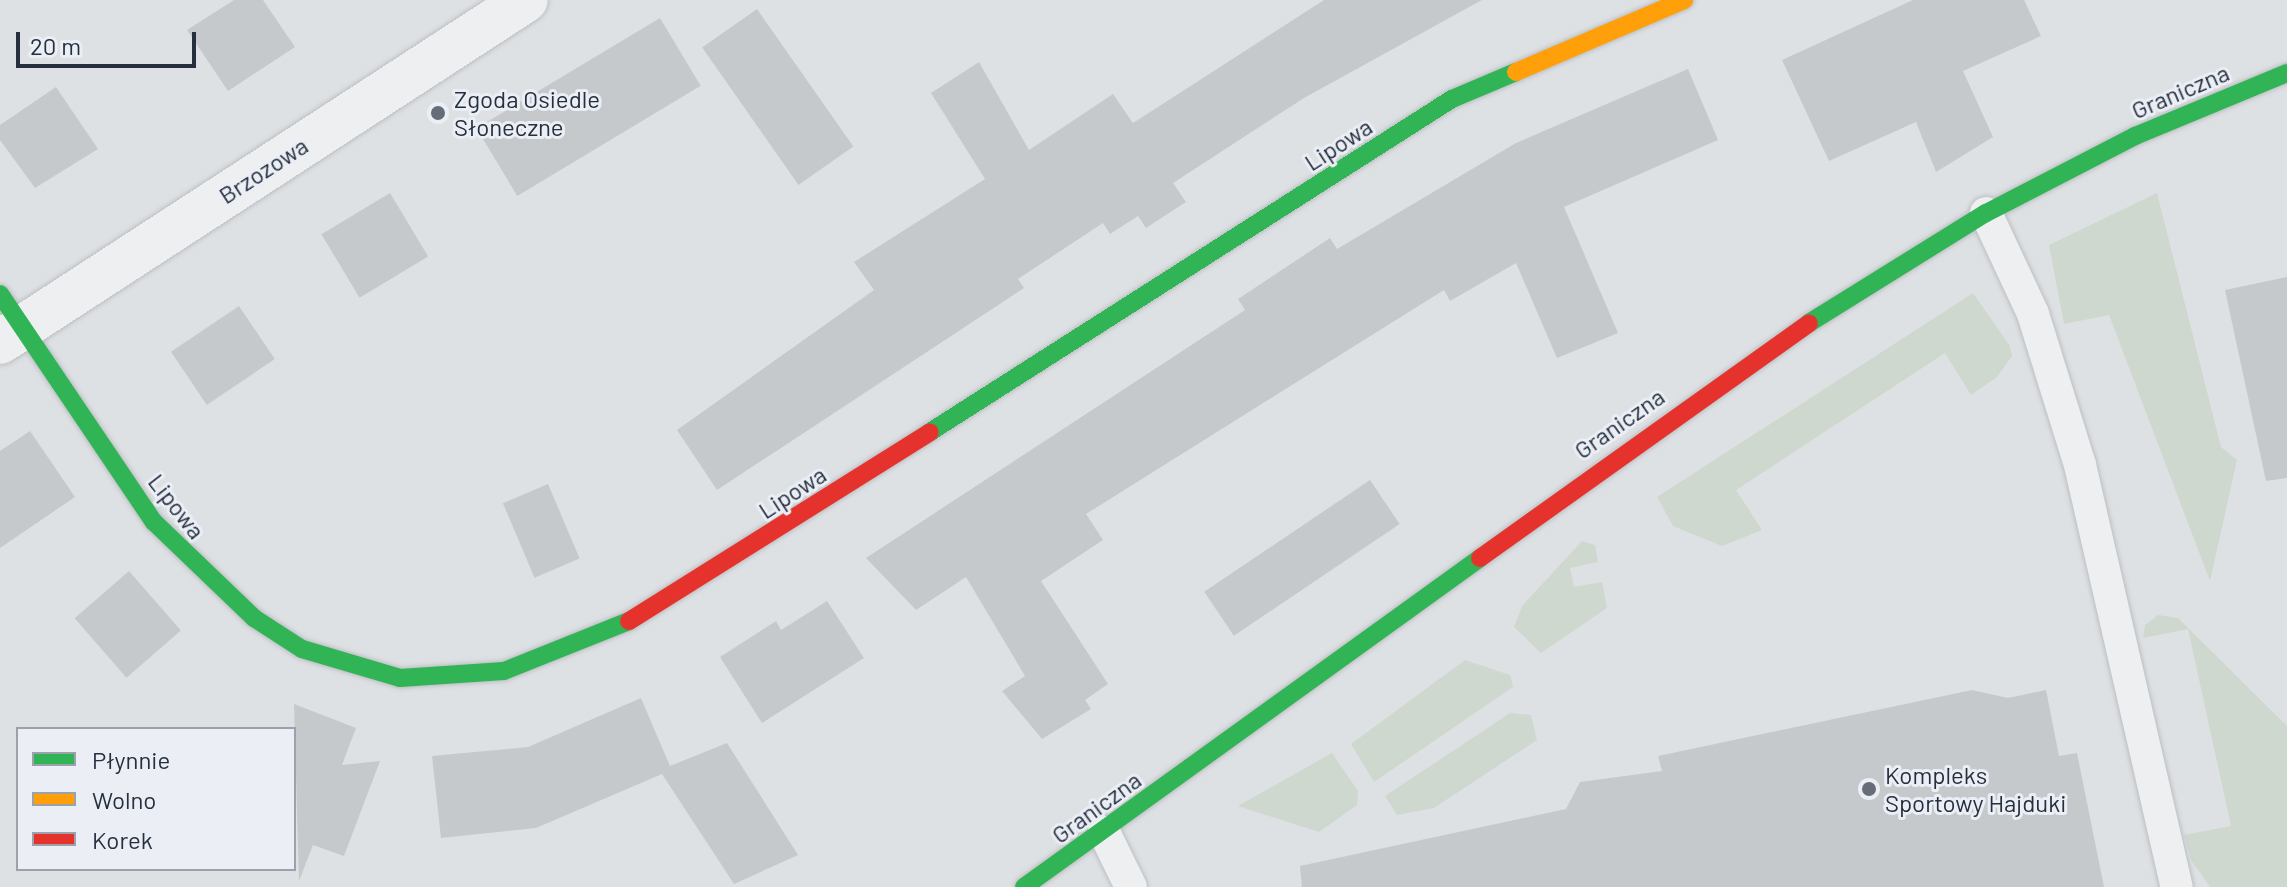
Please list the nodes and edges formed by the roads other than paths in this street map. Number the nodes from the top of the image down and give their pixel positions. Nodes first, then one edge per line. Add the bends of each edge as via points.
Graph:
1 (526, 0) edge
2 (1684, 0) edge
3 (2287, 73) edge
4 (1986, 213) junction
5 (8, 321) edge
6 (1104, 832) junction
7 (1024, 887) edge
8 (1131, 887) edge
9 (2177, 887) edge

1 - 5 street, Brzozowa
2 - 5 street, Lipowa via 1452,99 649,612 556,656 504,671 400,678 302,649 254,618 154,522
3 - 4 street, Graniczna via 2135,136
4 - 6 street, Graniczna via 1597,467
4 - 9 lane via 2033,314 2080,465
6 - 7 street, Graniczna
6 - 8 lane

